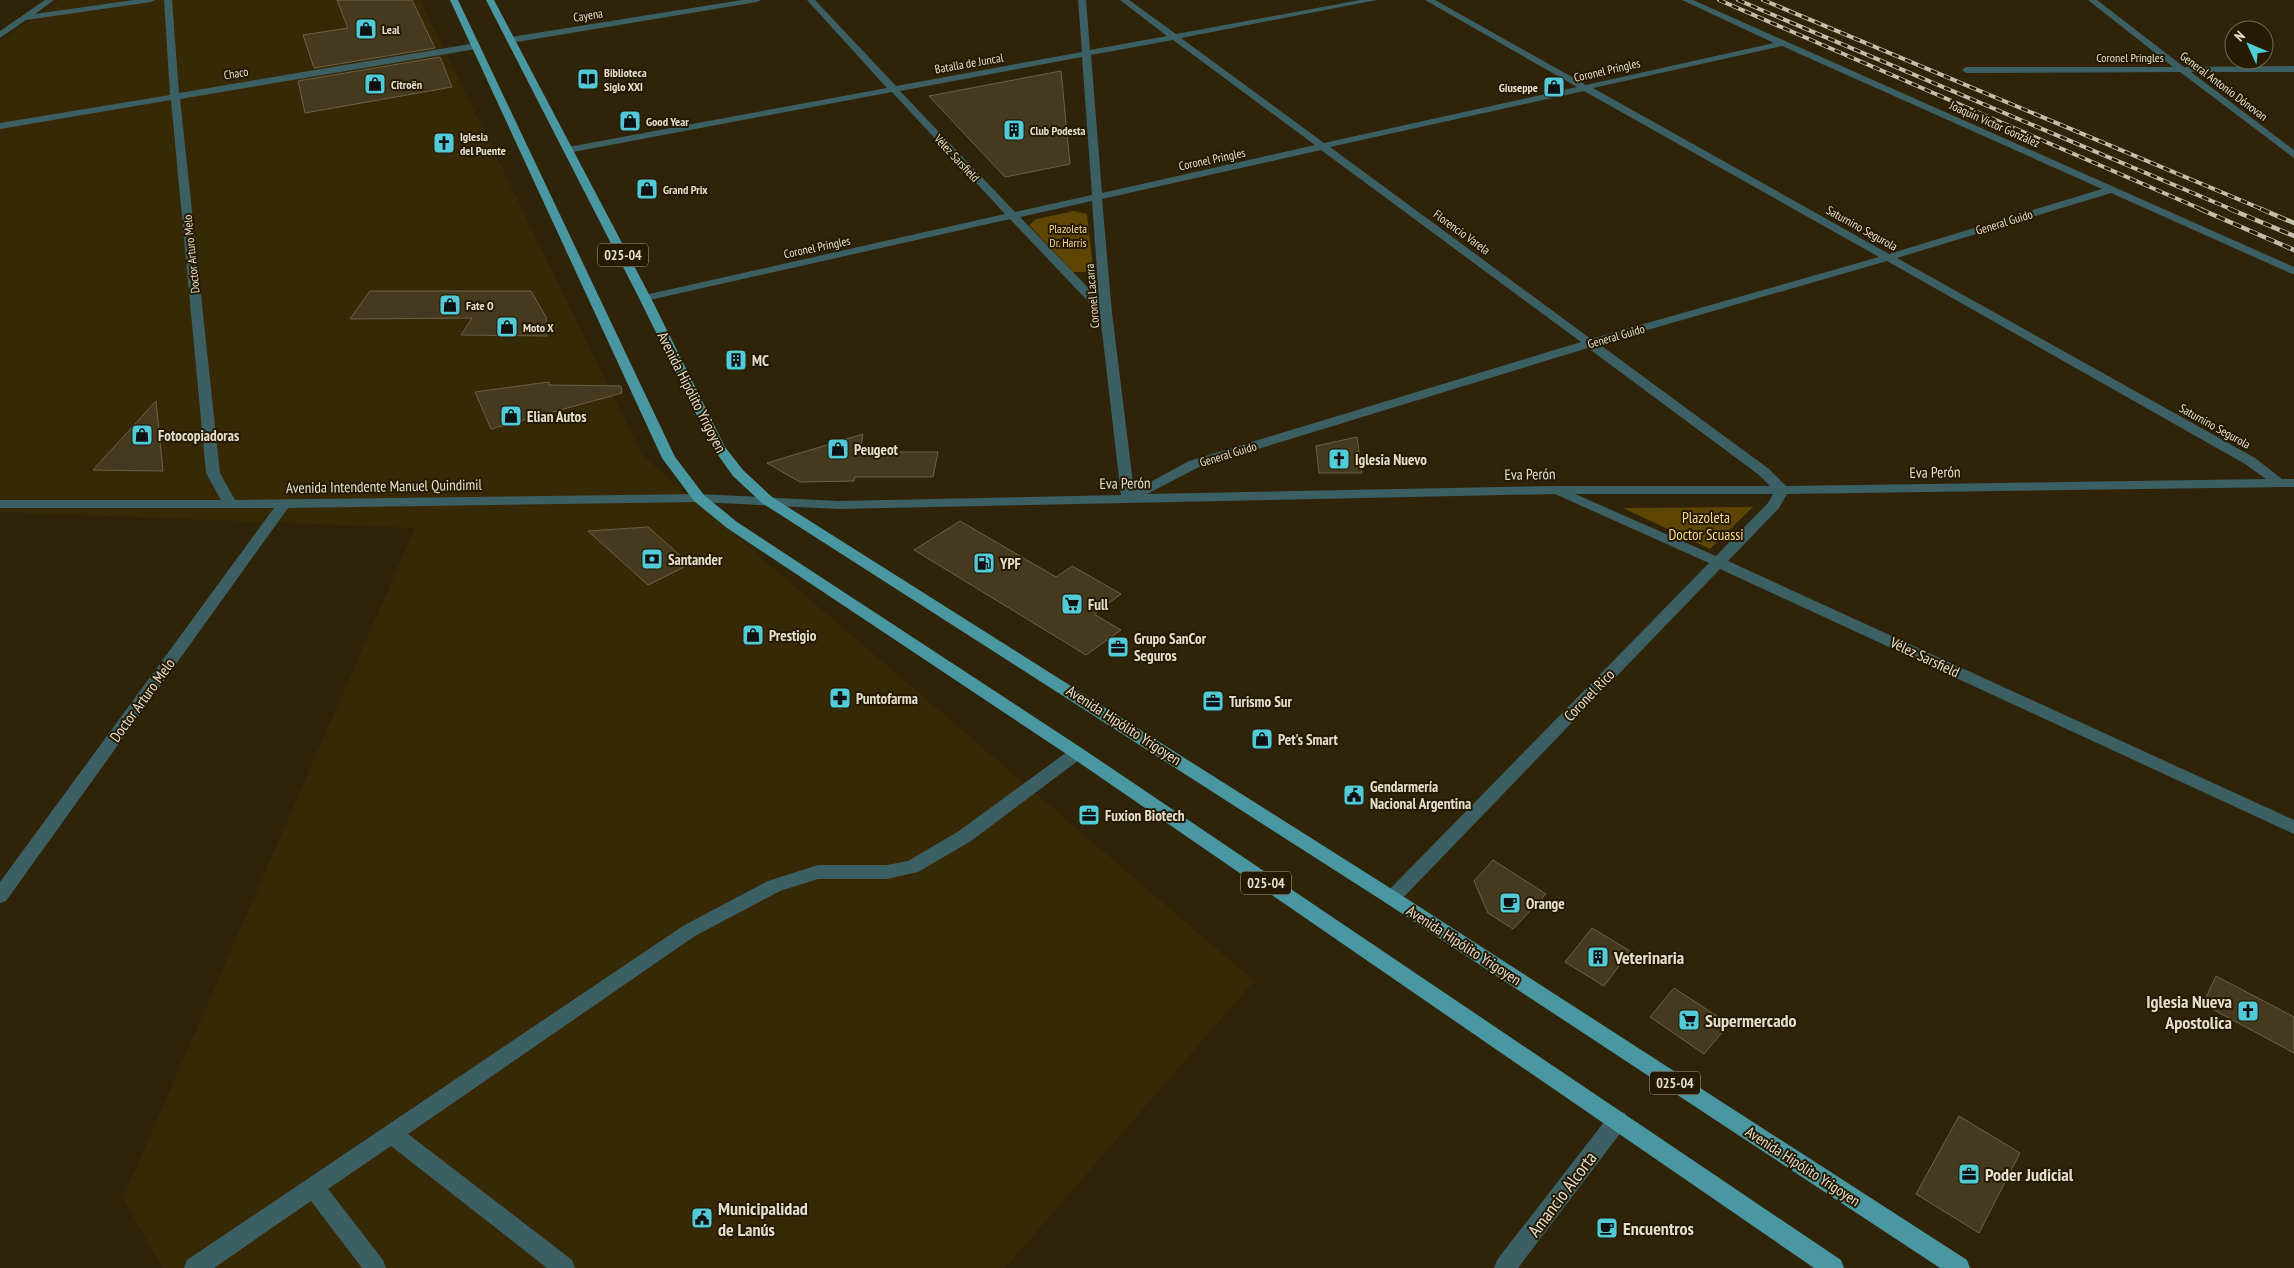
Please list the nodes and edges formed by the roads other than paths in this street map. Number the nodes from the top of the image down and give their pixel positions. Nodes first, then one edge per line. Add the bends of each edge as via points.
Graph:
1 (50, 0) edge
2 (151, 0) edge
3 (168, 0) edge
4 (454, 0) edge
5 (490, 0) edge
6 (757, 0) edge
7 (811, 0) edge
8 (1082, 0) edge
9 (1124, 0) edge
10 (1373, 0) edge
11 (1429, 0) edge
12 (1686, 0) edge
13 (2092, 0) edge
14 (26, 18) junction
15 (0, 35) edge
16 (1176, 38) junction
17 (512, 40) junction
18 (1784, 43) junction
19 (476, 46) junction
20 (1085, 55) junction
21 (2294, 68) edge
22 (2182, 69) junction
23 (1966, 70) dead end
24 (1584, 88) junction
25 (893, 90) junction
26 (175, 96) junction
27 (0, 126) edge
28 (1323, 148) junction
29 (568, 150) junction
30 (2294, 155) edge
31 (2110, 190) junction
32 (1098, 197) junction
33 (1013, 217) junction
34 (1887, 258) junction
35 (2294, 271) edge
36 (645, 298) junction
37 (1106, 312) junction
38 (1591, 343) junction
39 (2279, 483) junction
40 (2294, 483) edge
41 (1555, 490) junction
42 (1782, 490) junction
43 (699, 498) junction
44 (1128, 499) junction
45 (768, 500) junction
46 (230, 503) junction
47 (0, 504) edge
48 (284, 504) junction
49 (1718, 562) junction
50 (1077, 753) junction
51 (2294, 827) edge
52 (0, 896) edge
53 (1392, 898) junction
54 (1618, 1120) junction
55 (390, 1133) junction
56 (312, 1186) junction
57 (195, 1268) edge
58 (375, 1268) edge
59 (564, 1268) edge
60 (1505, 1268) edge
61 (1833, 1268) edge
62 (1959, 1268) edge

1 - 14 street
2 - 14 street
3 - 26 street, Doctor Arturo Melo
4 - 19 main road, 025-04
5 - 17 main road, Avenida Hipólito Yrigoyen / 025-04
6 - 17 street, Cayena
7 - 25 street, Vélez Sarsfield
8 - 20 street, Coronel Lacarra
9 - 16 street, Florencio Varela
10 - 16 street, Batalla de Juncal
11 - 24 street, Saturnino Segurola
12 - 18 street, Joaquín Víctor González
13 - 22 street, General Antonio Dónovan
14 - 15 street
16 - 20 street, Batalla de Juncal
16 - 28 street, Florencio Varela
17 - 29 main road, Avenida Hipólito Yrigoyen / 025-04
18 - 24 street, Coronel Pringles
18 - 31 street, Joaquín Víctor González
19 - 26 street, Chaco
19 - 43 main road, 025-04 via 669,458
20 - 25 street, Batalla de Juncal
20 - 32 street, Coronel Lacarra
21 - 22 street, Coronel Pringles
22 - 23 street, Coronel Pringles
22 - 30 street, General Antonio Dónovan
24 - 28 street, Coronel Pringles
24 - 34 street, Saturnino Segurola
25 - 29 street, Batalla de Juncal
25 - 33 street, Vélez Sarsfield
26 - 27 street, Chaco
26 - 46 street, Doctor Arturo Melo via 213,473
28 - 32 street, Coronel Pringles
28 - 38 street, Florencio Varela
29 - 36 main road, Avenida Hipólito Yrigoyen / 025-04
31 - 34 street, General Guido
31 - 35 street, Joaquín Víctor González
32 - 33 street, Coronel Pringles
32 - 37 street, Coronel Lacarra
33 - 36 street, Coronel Pringles
33 - 37 street, Vélez Sarsfield
34 - 38 street, General Guido
34 - 39 street, Saturnino Segurola via 2250,460
36 - 45 main road, Avenida Hipólito Yrigoyen / 025-04 via 719,448 738,473
37 - 44 street, Coronel Lacarra
38 - 42 street, Florencio Varela via 1764,472
38 - 44 street, General Guido via 1194,464
39 - 40 street, Eva Perón
39 - 42 street, Eva Perón
41 - 42 street, Eva Perón
41 - 44 street, Eva Perón
41 - 49 street, Vélez Sarsfield
42 - 49 street, Coronel Rico via 1774,505
43 - 45 street, Avenida Intendente Manuel Quindimil
43 - 48 street, Avenida Intendente Manuel Quindimil
43 - 50 main road, 025-04 via 732,525
44 - 45 street, Eva Perón via 838,505
45 - 53 main road, Avenida Hipólito Yrigoyen / 025-04
46 - 47 street, Avenida Intendente Manuel Quindimil
46 - 48 street, Avenida Intendente Manuel Quindimil
48 - 52 street, Doctor Arturo Melo
49 - 51 street, Vélez Sarsfield
49 - 53 street, Coronel Rico
50 - 54 main road, 025-04
50 - 55 street via 965,836 912,867 887,872 818,872 774,886 689,931
53 - 62 main road, Avenida Hipólito Yrigoyen / 025-04
54 - 60 street, Amancio Alcorta
54 - 61 main road, 025-04
55 - 56 street
55 - 59 street
56 - 57 street
56 - 58 street

